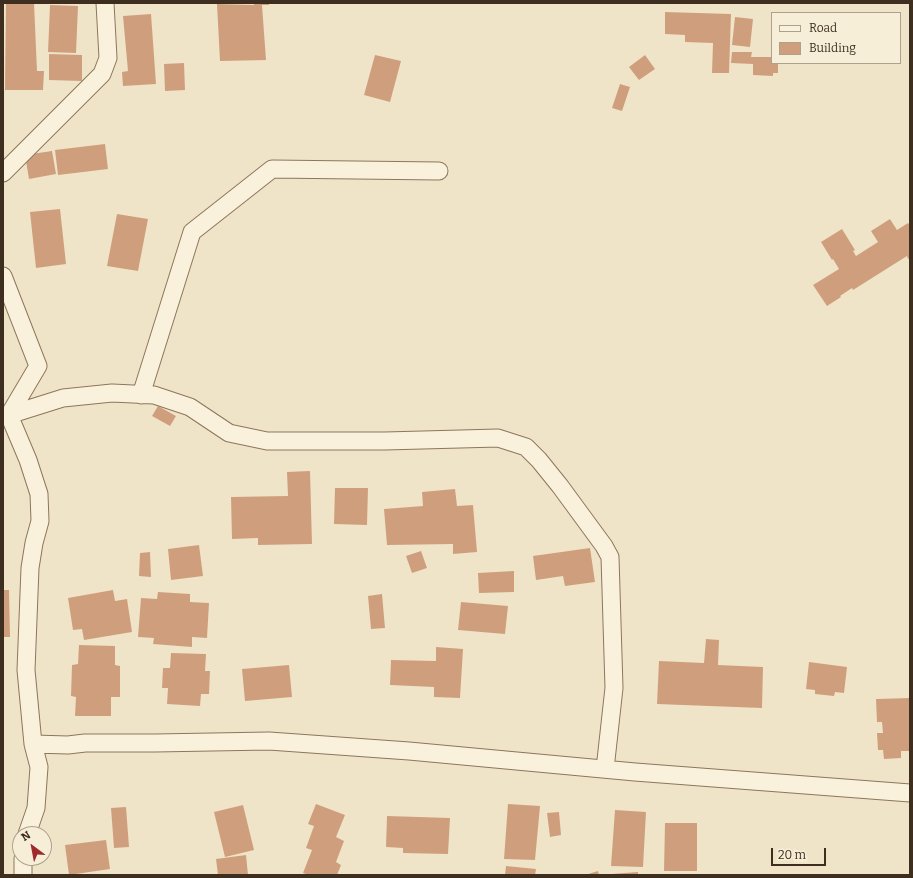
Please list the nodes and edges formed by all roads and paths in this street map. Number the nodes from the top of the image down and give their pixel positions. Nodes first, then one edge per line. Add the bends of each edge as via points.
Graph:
1 (105, 3) edge
2 (439, 171) dead end
3 (3, 172) edge
4 (3, 276) edge
5 (141, 395) junction
6 (6, 415) edge
7 (33, 744) junction
8 (605, 769) junction
9 (910, 794) edge
10 (30, 826) edge

1 - 3 street via 108,58 102,74
2 - 5 street via 272,169 192,232
4 - 6 street via 38,366
5 - 6 street via 112,393 63,398
5 - 8 street via 154,396 190,407 229,433 267,441 498,438 526,447 560,486 610,557 614,688
6 - 7 street via 28,460 39,494 40,521 30,568 26,670
7 - 8 street via 269,741
7 - 10 street via 39,767 36,808
8 - 9 street

